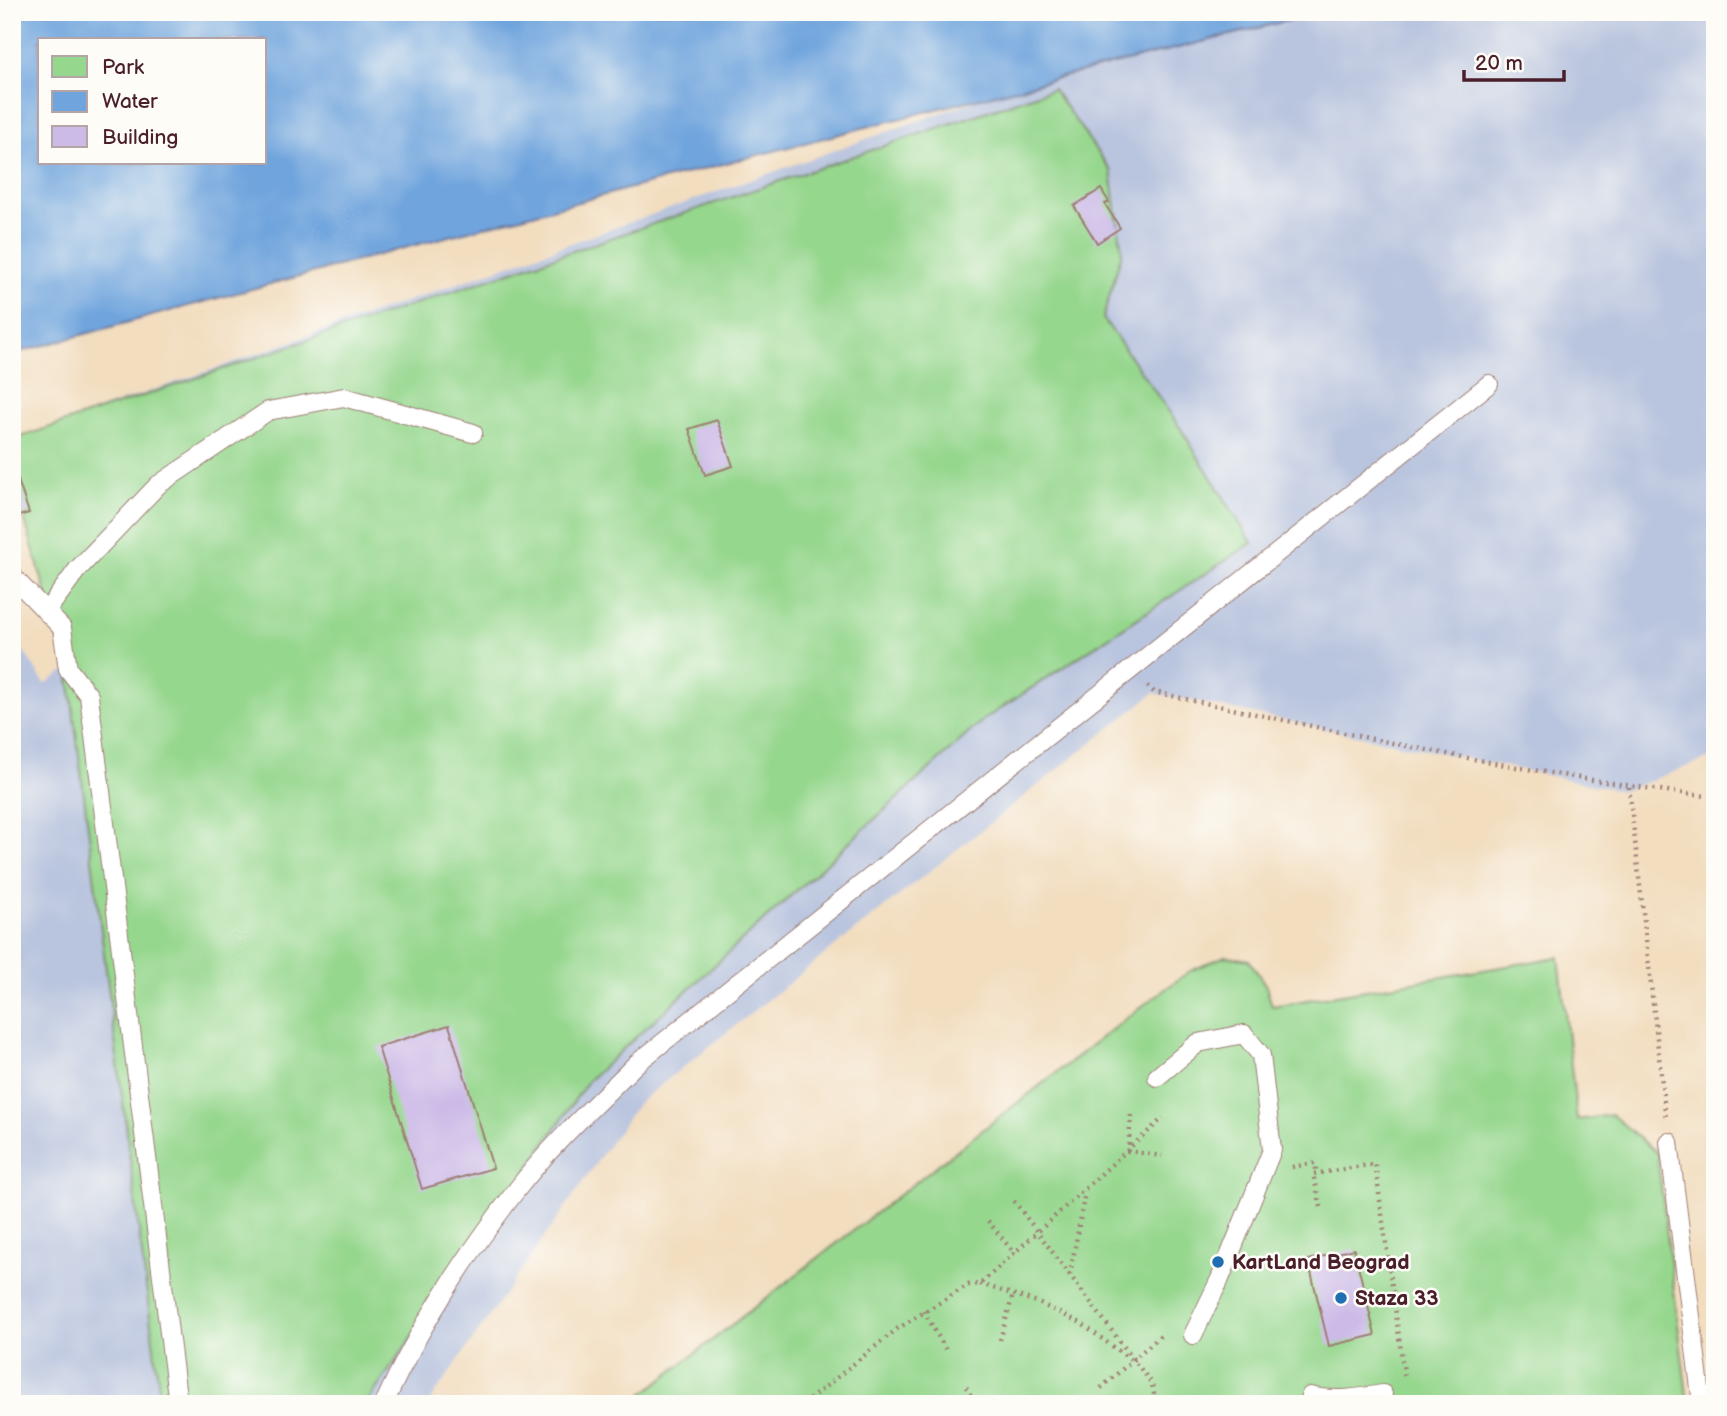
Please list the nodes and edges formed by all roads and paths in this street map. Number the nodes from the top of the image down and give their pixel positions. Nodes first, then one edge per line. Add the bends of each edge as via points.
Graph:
1 (1489, 384) dead end
2 (473, 433) dead end
3 (12, 576) edge
4 (46, 612) junction
5 (1130, 670) junction
6 (1629, 787) junction
7 (1715, 797) edge
8 (1157, 1077) dead end
9 (1131, 1115) dead end
10 (1163, 1118) dead end
11 (1669, 1142) joint
12 (1128, 1151) junction
13 (1162, 1156) dead end
14 (1085, 1191) junction
15 (1014, 1200) dead end
16 (1321, 1207) dead end
17 (988, 1221) dead end
18 (1039, 1233) junction
19 (1015, 1254) junction
20 (1070, 1275) junction
21 (980, 1284) junction
22 (1013, 1295) junction
23 (924, 1311) junction
24 (1161, 1335) dead end
25 (1193, 1335) dead end
26 (1000, 1340) dead end
27 (947, 1352) dead end
28 (1133, 1362) junction
29 (966, 1387) dead end
30 (1101, 1388) dead end
31 (1406, 1388) dead end
32 (1383, 1394) dead end
33 (1310, 1396) dead end
34 (1193, 1400) dead end
35 (178, 1404) edge
36 (384, 1404) edge
37 (804, 1404) edge
38 (976, 1404) edge
39 (1156, 1404) edge
40 (1183, 1404) edge
41 (1702, 1404) edge

1 - 5 lane
2 - 4 lane via 344,397 268,411 158,485 77,570
3 - 4 lane
4 - 35 lane via 62,628 68,668 89,696
5 - 6 path via 1154,692 1416,748
5 - 36 lane via 626,1074 567,1132 516,1191 427,1321
6 - 7 path
6 - 11 path
8 - 25 lane via 1198,1042 1244,1034 1261,1055 1272,1150
9 - 12 path
10 - 12 path
11 - 41 lane
12 - 13 path
12 - 14 path
14 - 18 path
14 - 20 path
15 - 18 path
16 - 31 path via 1313,1174 1375,1164
17 - 19 path
18 - 19 path
18 - 20 path
19 - 21 path
20 - 28 path
21 - 22 path
21 - 23 path via 968,1285
22 - 26 path
22 - 28 path via 1079,1322
23 - 27 path
23 - 37 path
24 - 28 path
28 - 30 path
28 - 39 path via 1152,1384
29 - 38 path
32 - 33 lane
34 - 40 path

